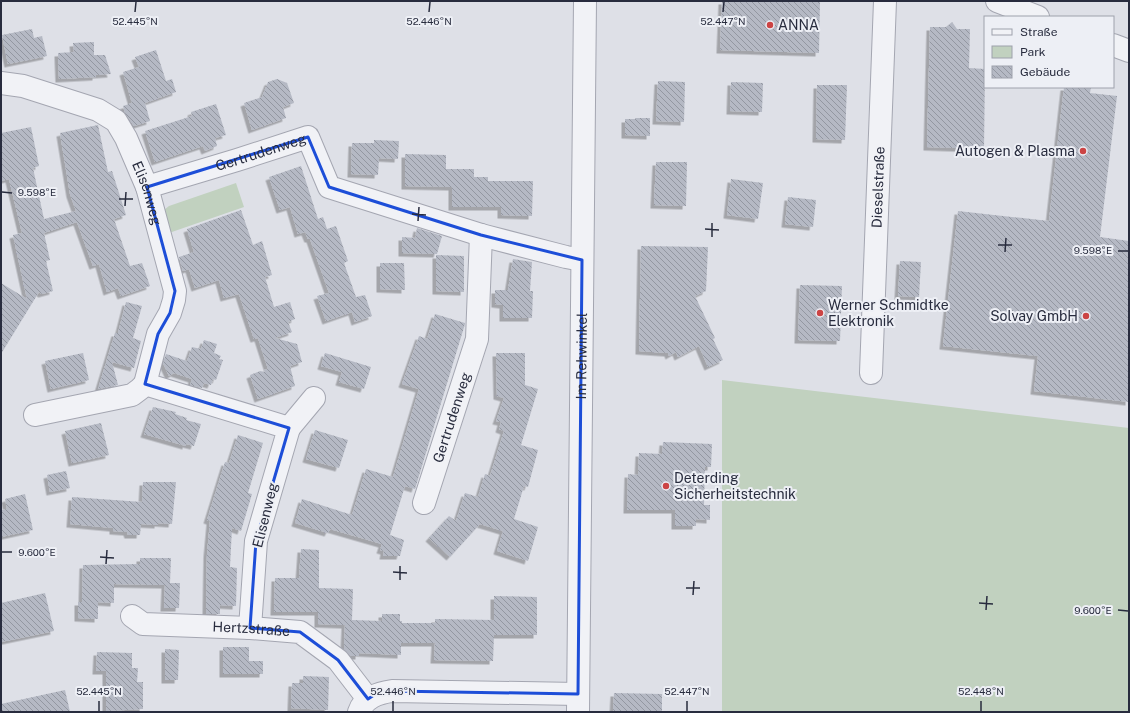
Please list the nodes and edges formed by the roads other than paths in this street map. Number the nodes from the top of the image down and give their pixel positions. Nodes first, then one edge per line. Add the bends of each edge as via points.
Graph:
1 (585, 1) edge
2 (885, 1) edge
3 (997, 1) edge
4 (1035, 16) edge
5 (1114, 45) edge
6 (1129, 51) edge
7 (1, 84) edge
8 (147, 187) junction
9 (481, 235) junction
10 (582, 260) junction
11 (871, 373) dead end
12 (145, 384) junction
13 (314, 398) dead end
14 (35, 415) dead end
15 (289, 428) junction
16 (424, 503) dead end
17 (132, 616) dead end
18 (250, 628) junction
19 (578, 703) edge
20 (364, 706) edge

1 - 10 street, Im Rehwinkel
2 - 11 street, Dieselstraße
3 - 4 street
5 - 6 street
7 - 8 street, Elisenweg via 23,86 98,110 116,121
8 - 9 street, Gertrudenweg via 308,137 329,187
8 - 12 street, Elisenweg via 175,291 170,313 158,334
9 - 10 street, Gertrudenweg
9 - 16 street, Gertrudenweg via 477,340
10 - 19 street, Im Rehwinkel
12 - 14 street via 132,395
12 - 15 street
13 - 15 street, Elisenweg
15 - 18 street, Elisenweg via 256,541
17 - 18 street, Hertzstraße via 143,624
18 - 20 street, Hertzstraße via 300,632 338,660
19 - 20 street, Hertzstraße via 392,691 377,693

